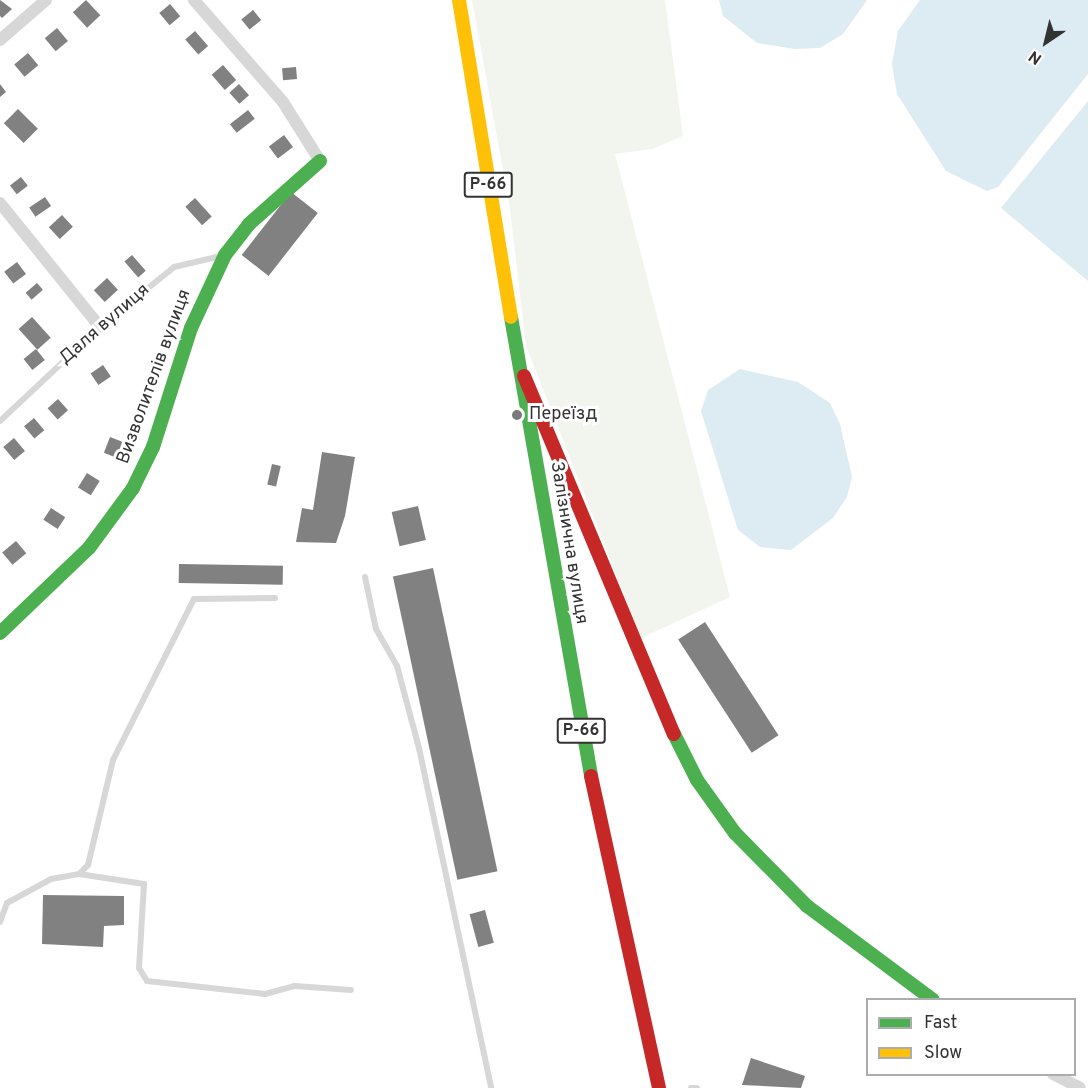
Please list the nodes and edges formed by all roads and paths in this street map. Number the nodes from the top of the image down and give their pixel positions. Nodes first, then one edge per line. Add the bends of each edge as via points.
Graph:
1 (46, 0) edge
2 (194, 0) edge
3 (459, 0) edge
4 (0, 40) edge
5 (320, 161) joint
6 (0, 203) edge
7 (225, 255) junction
8 (100, 327) junction
9 (522, 370) junction
10 (0, 421) edge
11 (365, 577) dead end
12 (275, 598) dead end
13 (0, 633) edge
14 (79, 874) junction
15 (0, 922) edge
16 (351, 990) dead end
17 (932, 998) edge
18 (1057, 1076) edge
19 (491, 1088) edge
20 (658, 1088) edge
21 (691, 1088) edge
22 (697, 1088) edge
23 (1080, 1088) edge

1 - 4 street
2 - 5 street via 283,102
3 - 9 street, Залізнична вулиця / Р-66
5 - 7 street, Визволителів вулиця via 249,224
6 - 8 street
7 - 8 lane, Даля вулиця via 174,267
7 - 13 street, Визволителів вулиця via 191,328 153,447 133,488 89,548
8 - 10 lane, Даля вулиця
9 - 17 street via 668,722 698,780 735,833 807,906
9 - 20 street, Залізнична вулиця / Р-66 via 570,684
11 - 19 lane via 376,629 397,666 417,738
12 - 14 lane via 194,599 113,760 88,865
14 - 15 lane via 26,892 8,903
14 - 16 lane via 144,884 139,968 147,981 264,994 307,985
18 - 23 street
21 - 22 lane

